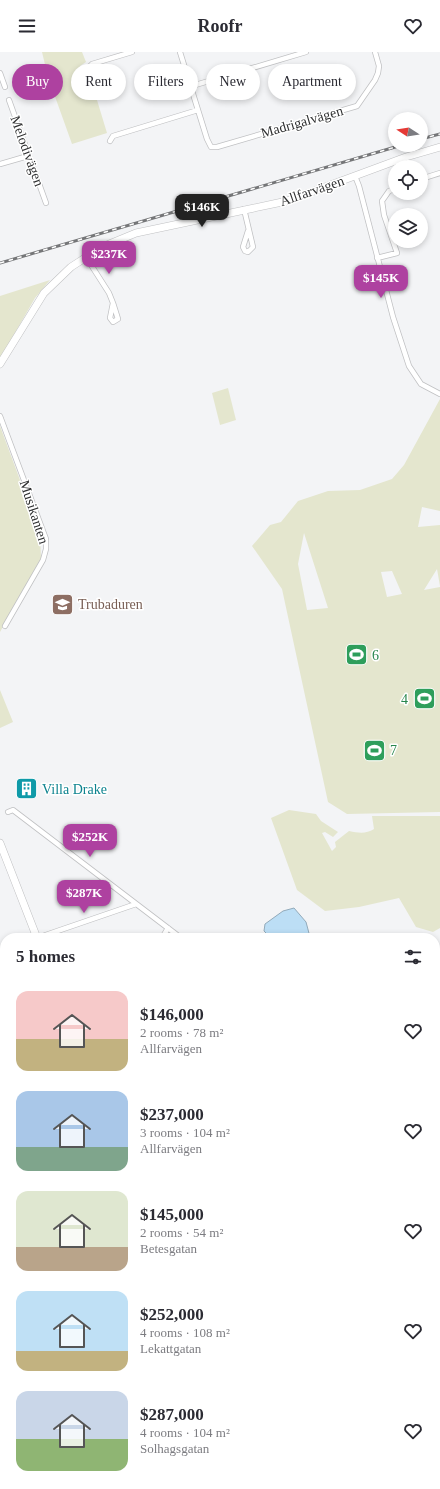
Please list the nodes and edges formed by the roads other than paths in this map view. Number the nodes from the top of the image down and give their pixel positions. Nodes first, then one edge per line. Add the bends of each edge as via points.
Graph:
1 (132, 52) edge
2 (180, 52) edge
3 (306, 52) edge
4 (375, 52) edge
5 (92, 64) edge
6 (184, 64) edge
7 (0, 73) edge
8 (198, 84) edge
9 (5, 86) dead end
10 (9, 100) dead end
11 (196, 100) edge
12 (198, 110) junction
13 (110, 141) dead end
14 (440, 147) edge
15 (28, 156) junction
16 (0, 164) edge
17 (440, 172) edge
18 (355, 176) junction
19 (428, 177) edge
20 (388, 192) edge
21 (46, 203) dead end
22 (244, 210) junction
23 (248, 230) dead end
24 (86, 257) junction
25 (378, 258) junction
26 (113, 304) dead end
27 (0, 364) edge
28 (440, 394) edge
29 (0, 416) edge
30 (5, 626) dead end
31 (8, 812) dead end
32 (0, 843) edge
33 (136, 904) junction
34 (168, 928) junction
35 (35, 933) edge
36 (52, 933) edge
37 (165, 933) edge
38 (174, 933) edge

1 - 5 street
2 - 6 street
3 - 8 street
4 - 12 street, Madrigalvägen via 379,66 376,80 357,106 217,147 211,147
7 - 9 street
10 - 15 street, Melodivägen
11 - 12 street
12 - 13 street via 113,136
14 - 18 street, Allfarvägen
15 - 16 street
15 - 21 street, Melodivägen
17 - 19 street
18 - 22 street, Allfarvägen via 287,201
18 - 25 street
20 - 25 street via 382,200 384,215 397,253
22 - 23 street
22 - 24 street, Allfarvägen via 136,233 102,247
24 - 26 street via 109,293
24 - 27 street, Allfarvägen via 44,292
25 - 28 street via 409,366 421,384
29 - 30 street, Musikanten via 46,539 43,560
31 - 33 street via 13,810
32 - 35 street
33 - 34 street
33 - 36 street
34 - 37 street
34 - 38 street

